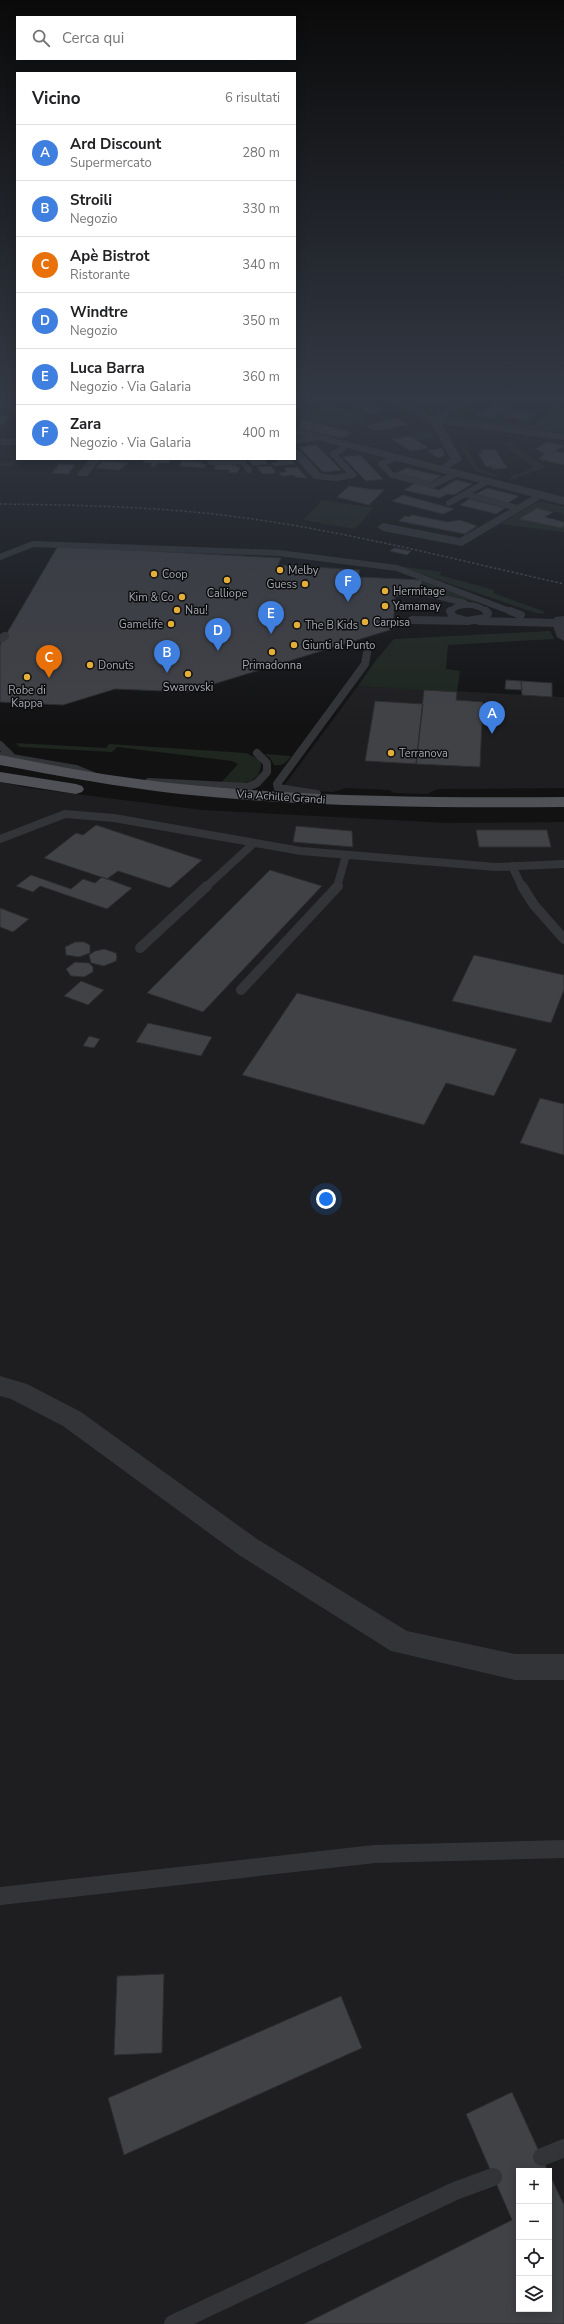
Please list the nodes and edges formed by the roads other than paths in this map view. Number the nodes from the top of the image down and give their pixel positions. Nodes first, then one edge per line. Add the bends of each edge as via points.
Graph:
1 (518, 508) edge
2 (383, 527) dead end
3 (0, 557) edge
4 (420, 592) dead end
5 (472, 605) junction
6 (483, 608) junction
7 (521, 615) junction
8 (412, 620) dead end
9 (467, 621) junction
10 (476, 621) junction
11 (561, 621) edge
12 (564, 637) edge
13 (367, 653) dead end
14 (0, 745) edge
15 (257, 753) dead end
16 (0, 756) edge
17 (7, 759) edge
18 (0, 771) edge
19 (0, 777) edge
20 (130, 783) junction
21 (382, 802) junction
22 (564, 802) edge
23 (262, 808) junction
24 (564, 813) edge
25 (0, 839) edge
26 (254, 843) junction
27 (346, 856) junction
28 (564, 864) edge
29 (512, 866) junction
30 (564, 939) edge
31 (140, 948) dead end
32 (241, 990) dead end
33 (0, 1386) edge
34 (564, 1667) edge
35 (564, 1849) edge
36 (0, 1896) edge
37 (564, 2148) edge
38 (542, 2158) dead end
39 (494, 2177) dead end
40 (173, 2324) edge

1 - 2 street via 462,542
3 - 7 lane via 22,547 40,544 279,553 397,568
4 - 5 lane
5 - 6 lane
5 - 9 lane via 456,606 449,612 456,619
6 - 7 lane
6 - 10 lane via 488,615
7 - 11 lane
8 - 9 lane
9 - 10 lane
10 - 11 lane
11 - 12 street
13 - 21 lane via 365,664 277,784 278,788 287,791 365,796
14 - 17 lane
15 - 20 lane via 267,763 267,772 257,783 248,787 215,787 168,782
16 - 17 lane
17 - 20 main road, Via Achille Grandi
18 - 23 main road, Via Achille Grandi via 118,790
19 - 23 main road, Via Achille Grandi via 131,798
20 - 21 main road, Via Achille Grandi via 246,795
21 - 22 main road, Via Achille Grandi
23 - 24 main road, Via Achille Grandi via 404,814
25 - 26 lane via 65,814 114,818
26 - 27 lane
26 - 31 lane
27 - 29 lane
27 - 32 lane via 339,885
28 - 29 lane
29 - 30 lane via 532,904
33 - 34 street via 18,1391 72,1419 248,1547 401,1642 515,1667
35 - 36 lane via 375,1854
37 - 38 lane
39 - 40 lane via 455,2191

